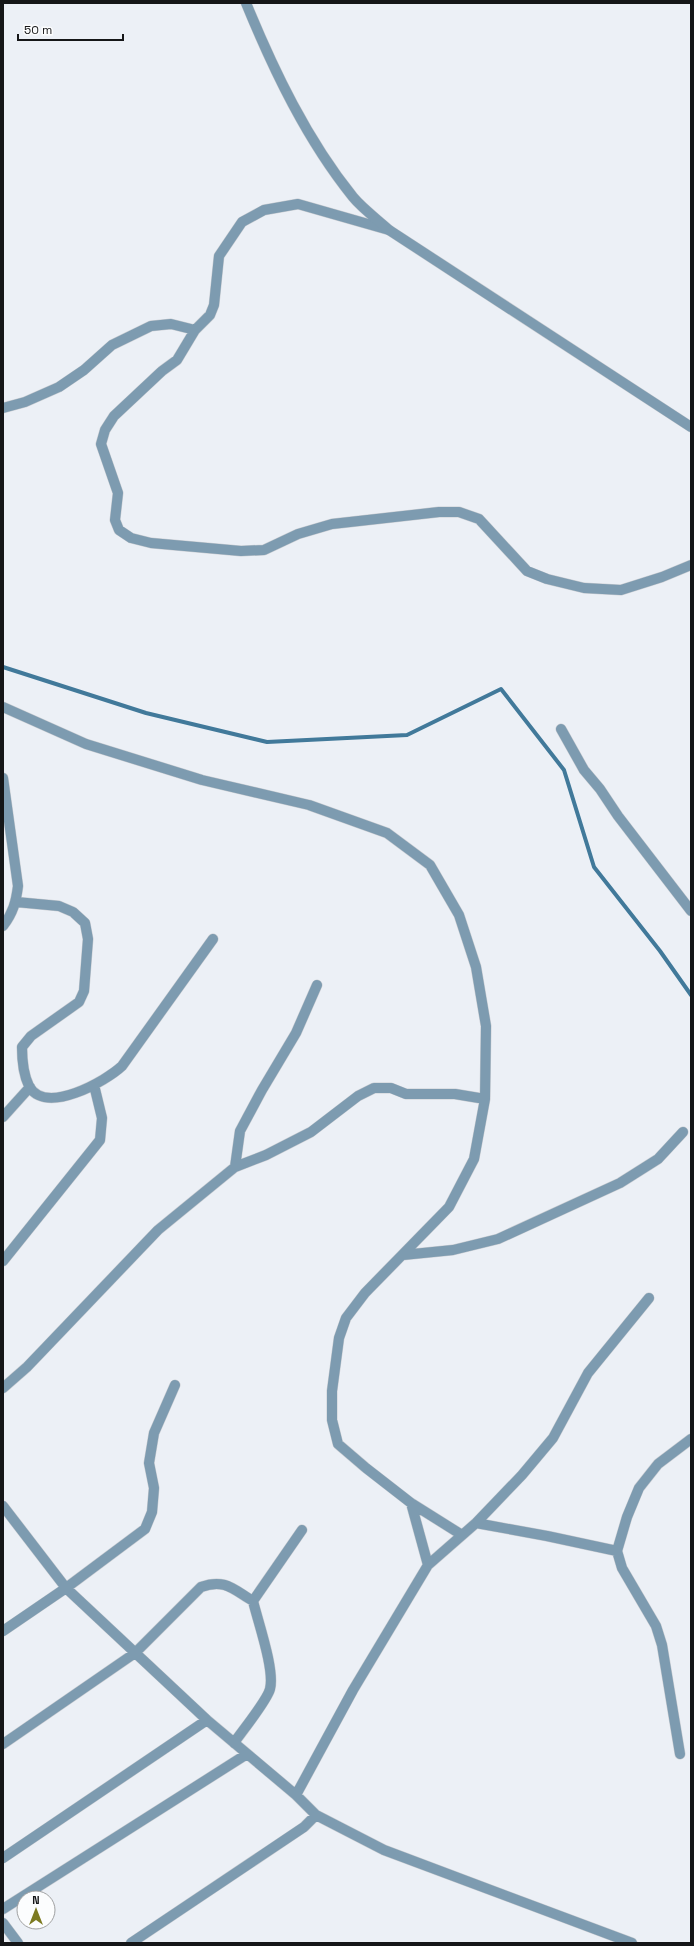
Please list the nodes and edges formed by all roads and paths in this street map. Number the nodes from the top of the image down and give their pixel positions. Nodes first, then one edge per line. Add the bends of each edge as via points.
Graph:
1 (246, 3) edge
2 (389, 230) junction
3 (195, 330) junction
4 (3, 408) edge
5 (691, 427) edge
6 (691, 565) edge
7 (3, 707) edge
8 (561, 729) dead end
9 (3, 778) edge
10 (16, 902) junction
11 (691, 911) edge
12 (3, 926) edge
13 (213, 939) dead end
14 (317, 985) dead end
15 (94, 1085) junction
16 (30, 1087) junction
17 (485, 1099) junction
18 (3, 1117) edge
19 (683, 1132) dead end
20 (235, 1167) junction
21 (403, 1255) junction
22 (3, 1261) edge
23 (649, 1298) dead end
24 (175, 1385) dead end
25 (3, 1388) edge
26 (691, 1439) edge
27 (411, 1503) junction
28 (4, 1510) edge
29 (476, 1523) junction
30 (302, 1530) dead end
31 (462, 1535) junction
32 (617, 1551) junction
33 (428, 1565) junction
34 (66, 1588) junction
35 (253, 1602) junction
36 (3, 1631) edge
37 (135, 1652) junction
38 (207, 1720) junction
39 (234, 1743) junction
40 (3, 1744) edge
41 (248, 1754) junction
42 (680, 1754) dead end
43 (296, 1795) junction
44 (316, 1815) junction
45 (3, 1858) edge
46 (3, 1909) edge
47 (3, 1923) edge
48 (18, 1943) edge
49 (131, 1943) edge
50 (632, 1943) edge

1 - 2 street via 268,56 312,138 354,198
2 - 3 street via 298,204 264,210 242,222 219,256 214,305 210,315
2 - 5 street
3 - 4 street via 171,324 151,326 112,345 84,370 59,387 25,402
3 - 6 street via 177,360 114,416 105,430 101,444 118,493 115,520 119,530 131,538 158,544 241,551 264,550 298,534 332,524 459,512 479,519 527,571 584,588 621,590
7 - 17 street via 86,744 202,780 309,805 387,833 430,865 459,915 476,967 486,1026
8 - 11 street via 584,770
9 - 10 street via 18,886
10 - 12 street via 12,915
10 - 16 street via 59,906 73,912 85,922 88,939 84,991 79,1002 31,1036 22,1047 22,1067
13 - 15 street via 122,1066 113,1075
14 - 20 street via 296,1033 240,1131
15 - 16 street via 73,1095 55,1097 39,1096
15 - 22 street via 102,1118 100,1140
16 - 18 street
17 - 20 street via 455,1094 406,1094 391,1088 374,1088 358,1096 311,1132 266,1155
17 - 21 street via 474,1159 449,1207
19 - 21 street via 658,1159 620,1183 498,1239 453,1250
20 - 25 street via 158,1230 27,1367
21 - 27 street via 365,1293 346,1318 339,1338 332,1391 332,1420 338,1444
23 - 29 street via 588,1373 553,1438
24 - 34 street via 154,1433 149,1463 154,1488 152,1512 144,1529
26 - 32 street via 658,1464 639,1488
27 - 31 street
27 - 33 street
28 - 34 street
29 - 31 street
29 - 32 street
30 - 35 street
31 - 33 street
32 - 42 street via 622,1568 656,1626 662,1645
33 - 43 street via 353,1690
34 - 36 street
34 - 37 street
35 - 37 street via 223,1583 201,1587
35 - 39 street via 260,1621 271,1678 270,1690
37 - 38 street
37 - 40 street
38 - 39 street
38 - 45 street
39 - 41 street
41 - 43 street
41 - 46 street
43 - 44 street
44 - 49 street via 304,1827
44 - 50 street via 384,1850
47 - 48 street

